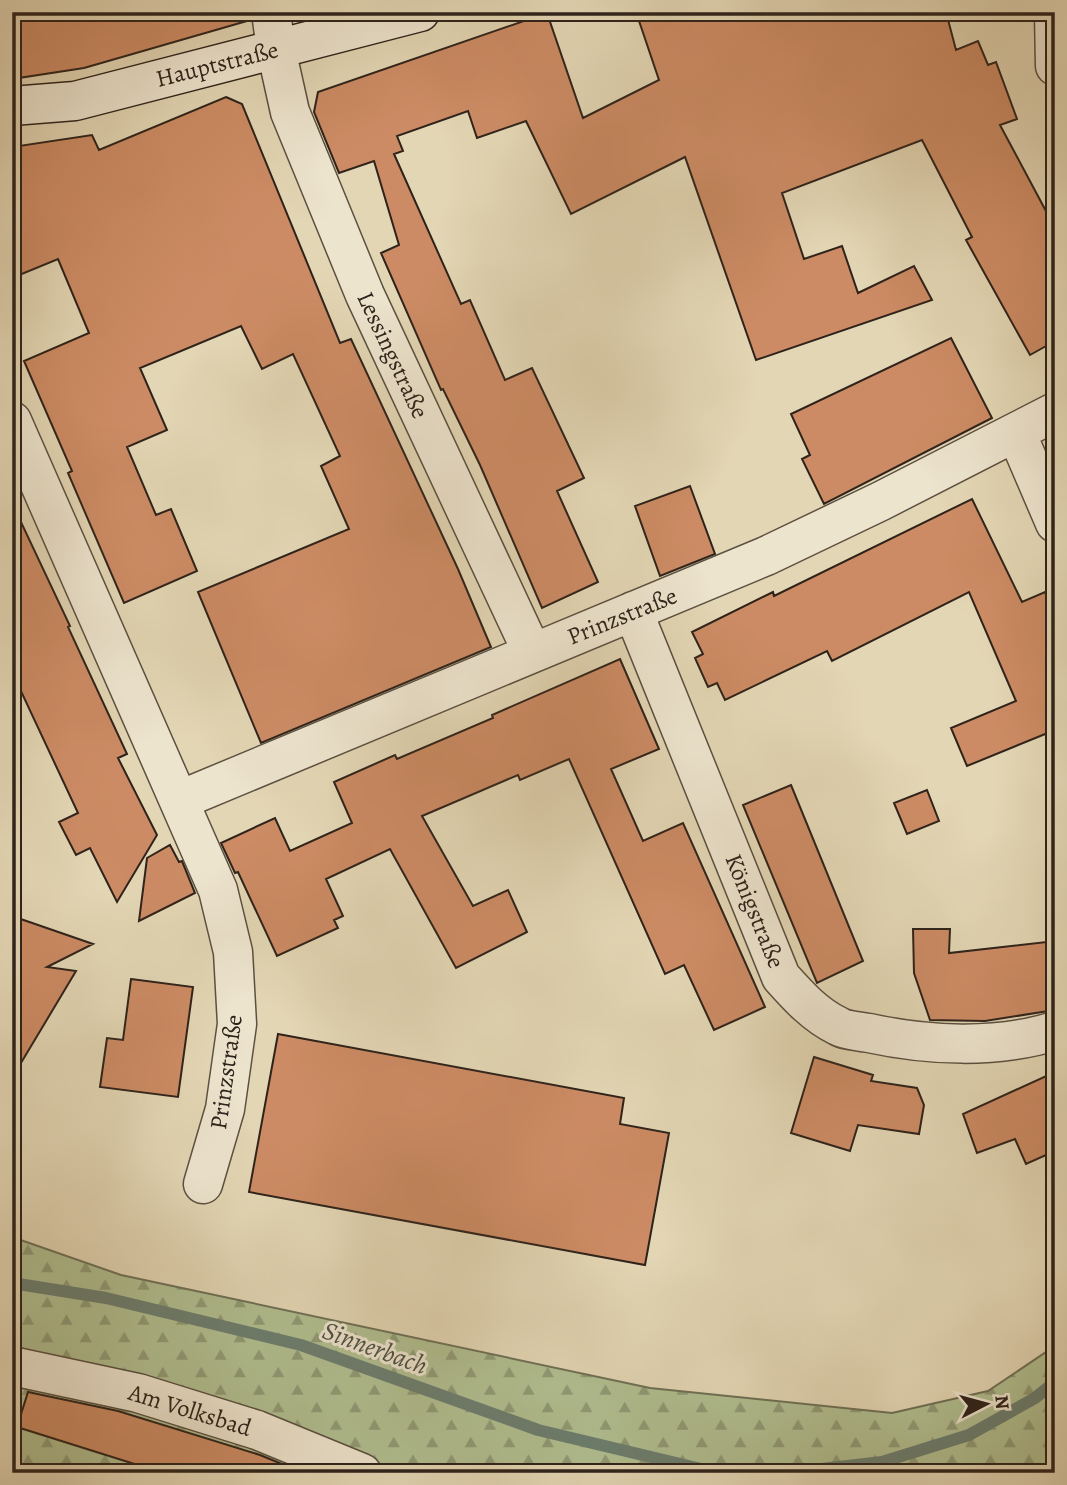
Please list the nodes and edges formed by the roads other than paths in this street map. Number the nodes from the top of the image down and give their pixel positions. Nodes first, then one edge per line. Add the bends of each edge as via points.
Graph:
1 (271, 12) edge
2 (420, 12) edge
3 (1054, 12) edge
4 (276, 49) junction
5 (1055, 66) edge
6 (12, 106) edge
7 (1055, 412) edge
8 (12, 421) edge
9 (1016, 432) junction
10 (1055, 523) edge
11 (633, 611) junction
12 (532, 652) junction
13 (180, 800) junction
14 (1055, 1031) edge
15 (203, 1184) dead end
16 (12, 1366) edge
17 (362, 1473) edge

1 - 4 street, Lessingstraße
2 - 4 street, Hauptstraße
3 - 5 street
4 - 6 street, Hauptstraße via 75,101
4 - 12 street, Lessingstraße via 290,112 365,295
7 - 9 street, Prinzstraße
8 - 13 street, Prinzstraße
9 - 10 street
9 - 11 street, Prinzstraße via 766,556
11 - 12 street, Prinzstraße
11 - 14 street, Königstraße via 781,977 805,1004 839,1027 900,1040 967,1044 1032,1038
12 - 13 street, Prinzstraße
13 - 15 street, Prinzstraße via 218,890 233,952 236,1036 225,1109
16 - 17 street, Am Volksbad via 151,1397 257,1430

